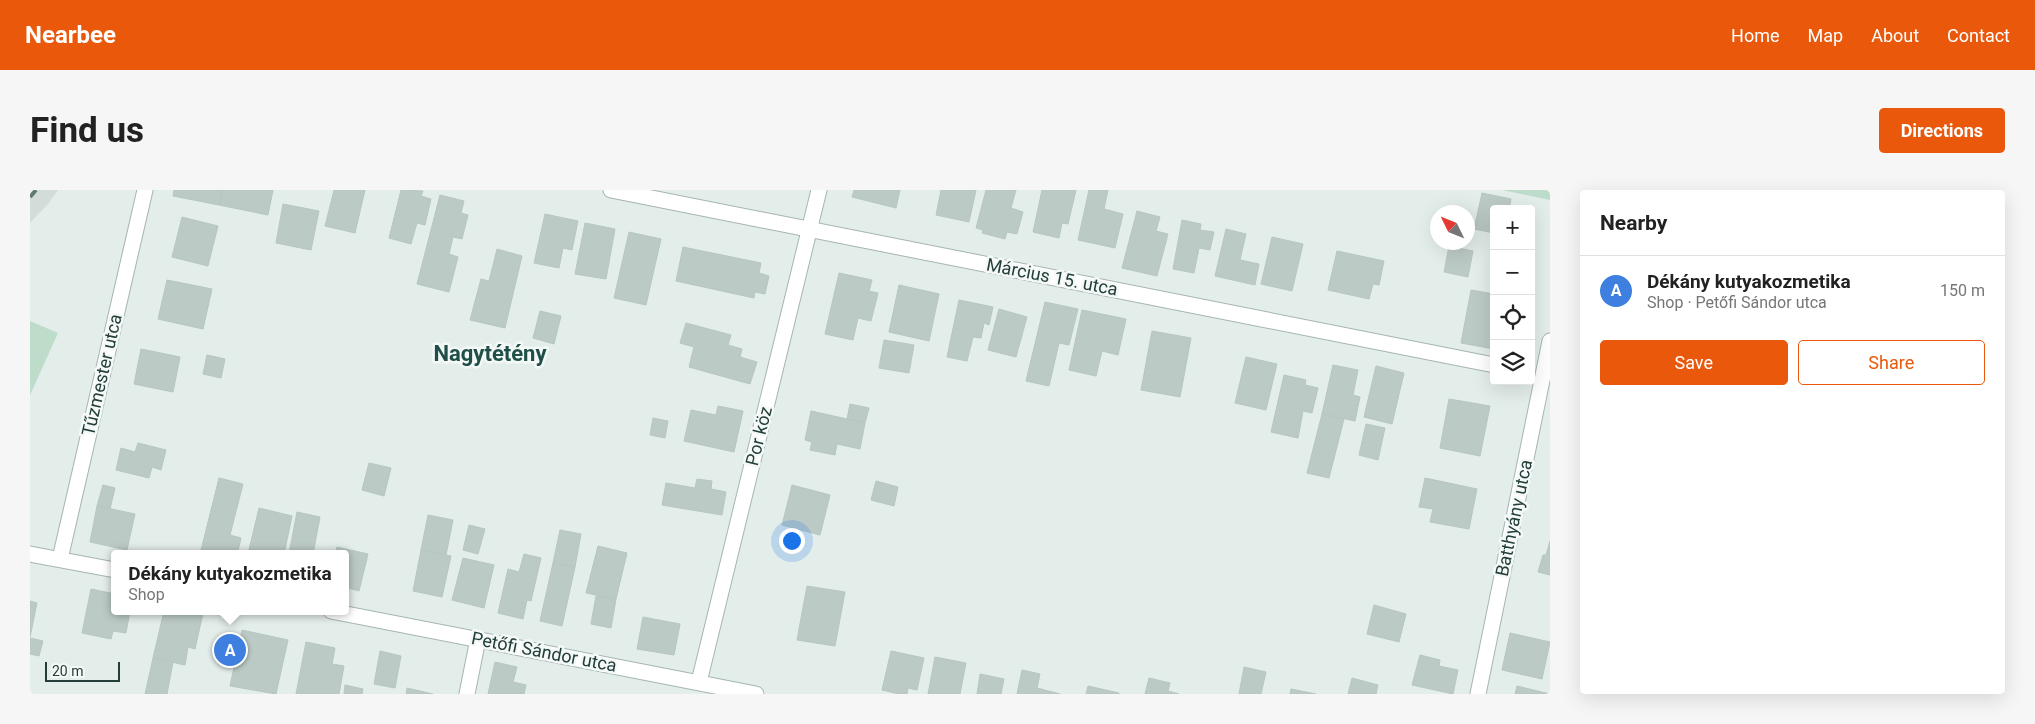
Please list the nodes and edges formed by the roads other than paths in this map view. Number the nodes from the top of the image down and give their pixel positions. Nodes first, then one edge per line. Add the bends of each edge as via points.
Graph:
1 (145, 190) edge
2 (611, 190) edge
3 (819, 190) edge
4 (810, 229) junction
5 (1550, 341) edge
6 (1490, 364) edge
7 (1542, 374) edge
8 (30, 554) edge
9 (60, 559) junction
10 (111, 569) edge
11 (349, 615) edge
12 (478, 640) junction
13 (699, 682) junction
14 (467, 694) edge
15 (756, 694) edge
16 (1478, 694) edge

1 - 9 street, Tűzmester utca
2 - 4 street, Március 15. utca
3 - 4 street, Por köz
4 - 6 street, Március 15. utca
4 - 13 street, Por köz
5 - 7 street, Batthyány utca
7 - 16 street, Batthyány utca
8 - 9 street
9 - 10 street
11 - 12 street, Petőfi Sándor utca
12 - 13 street, Petőfi Sándor utca
12 - 14 street
13 - 15 street, Petőfi Sándor utca

